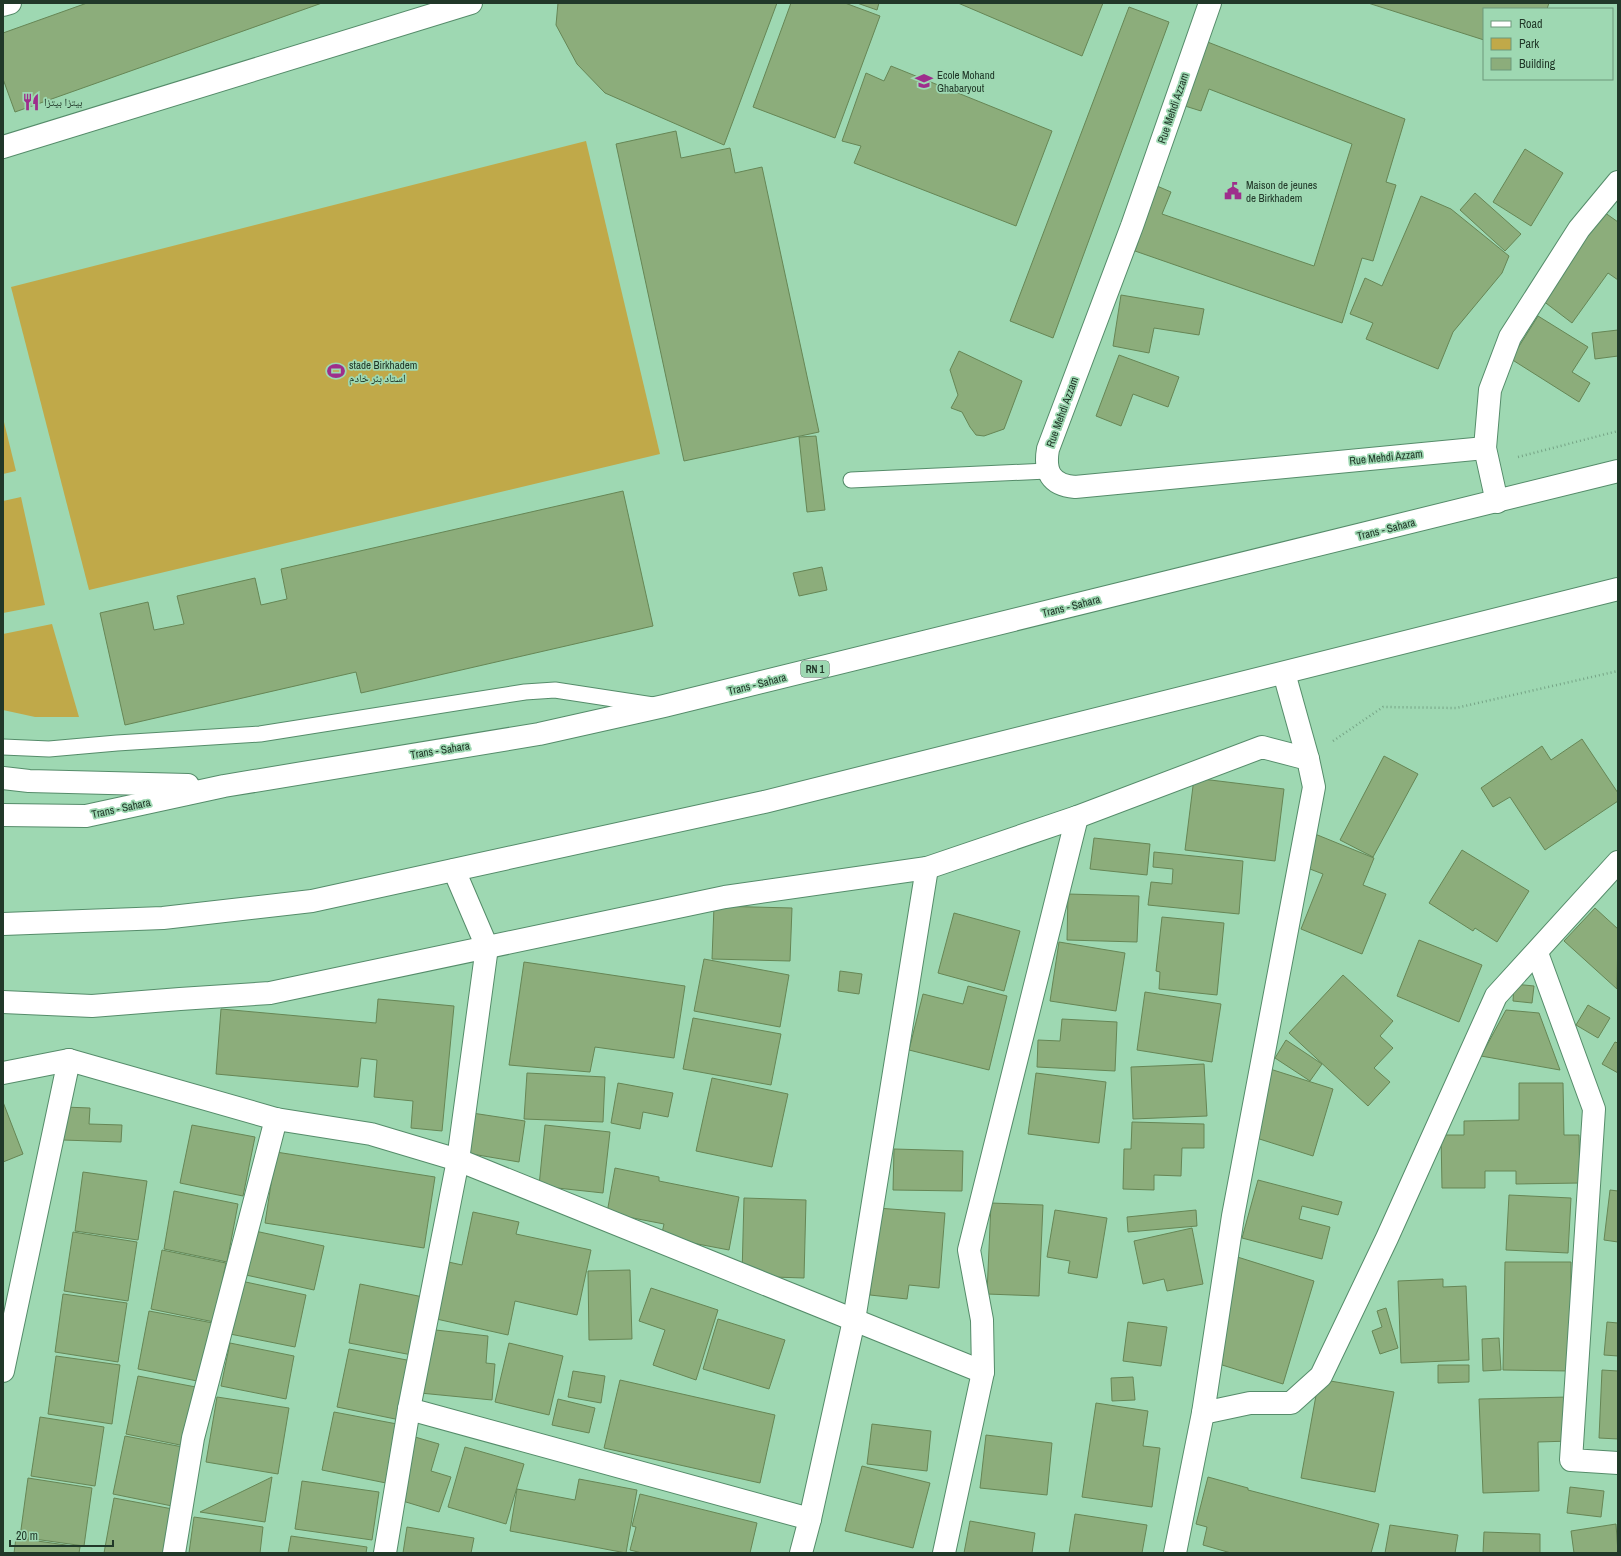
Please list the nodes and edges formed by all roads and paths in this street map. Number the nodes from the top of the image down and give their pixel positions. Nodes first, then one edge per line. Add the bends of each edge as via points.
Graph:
1 (10, 3) edge
2 (471, 3) edge
3 (1210, 3) edge
4 (3, 5) edge
5 (3, 147) edge
6 (1618, 182) edge
7 (1618, 431) edge
8 (1486, 456) junction
9 (1047, 471) junction
10 (1618, 471) edge
11 (851, 480) dead end
12 (1497, 502) junction
13 (1618, 589) edge
14 (1618, 671) edge
15 (1284, 673) junction
16 (664, 706) junction
17 (3, 747) edge
18 (1308, 759) junction
19 (3, 778) edge
20 (224, 786) junction
21 (3, 815) edge
22 (1077, 817) junction
23 (1618, 862) edge
24 (927, 868) junction
25 (454, 870) junction
26 (3, 924) edge
27 (487, 947) junction
28 (1537, 953) junction
29 (3, 1002) edge
30 (69, 1060) junction
31 (3, 1073) edge
32 (276, 1119) junction
33 (458, 1160) junction
34 (854, 1320) junction
35 (3, 1371) edge
36 (983, 1372) junction
37 (409, 1408) junction
38 (1202, 1413) junction
39 (1618, 1463) edge
40 (810, 1519) junction
41 (174, 1553) edge
42 (385, 1553) edge
43 (801, 1553) edge
44 (944, 1553) edge
45 (1175, 1553) edge

1 - 4 main road
2 - 5 main road
3 - 9 main road, Rue Mehdi Azzam via 1132,226 1048,449
6 - 8 main road via 1579,229 1510,337 1490,390
7 - 8 path
8 - 9 main road, Rue Mehdi Azzam via 1075,487 1063,486
8 - 12 main road
9 - 11 lane
10 - 12 main road, Trans - Sahara / RN 1
12 - 16 main road, Trans - Sahara / RN 1
13 - 15 main road
14 - 18 path via 1456,708 1383,707
15 - 18 main road
15 - 25 main road via 764,802
16 - 17 lane via 555,690 525,692 260,734 49,749
16 - 20 main road, Trans - Sahara / RN 1 via 539,734
18 - 22 main road via 1262,747
18 - 38 main road via 1314,787 1233,1216
19 - 20 main road via 29,781
20 - 21 main road, Trans - Sahara / RN 1 via 86,816
22 - 24 main road
22 - 36 main road via 969,1250 982,1320
23 - 28 main road
24 - 27 main road via 725,896
24 - 34 main road
25 - 26 main road via 312,901 163,918
25 - 27 main road
27 - 29 main road via 270,993 92,1006
27 - 33 main road
28 - 38 main road via 1496,996 1387,1238 1321,1376 1291,1404 1250,1402
28 - 39 main road via 1594,1109 1571,1460
30 - 31 main road
30 - 32 main road
30 - 35 main road
32 - 33 main road via 371,1134
32 - 41 main road via 193,1438
33 - 34 main road
33 - 37 main road
34 - 36 main road
34 - 40 main road
36 - 44 main road
37 - 40 main road
37 - 42 main road
38 - 45 main road
40 - 43 main road

